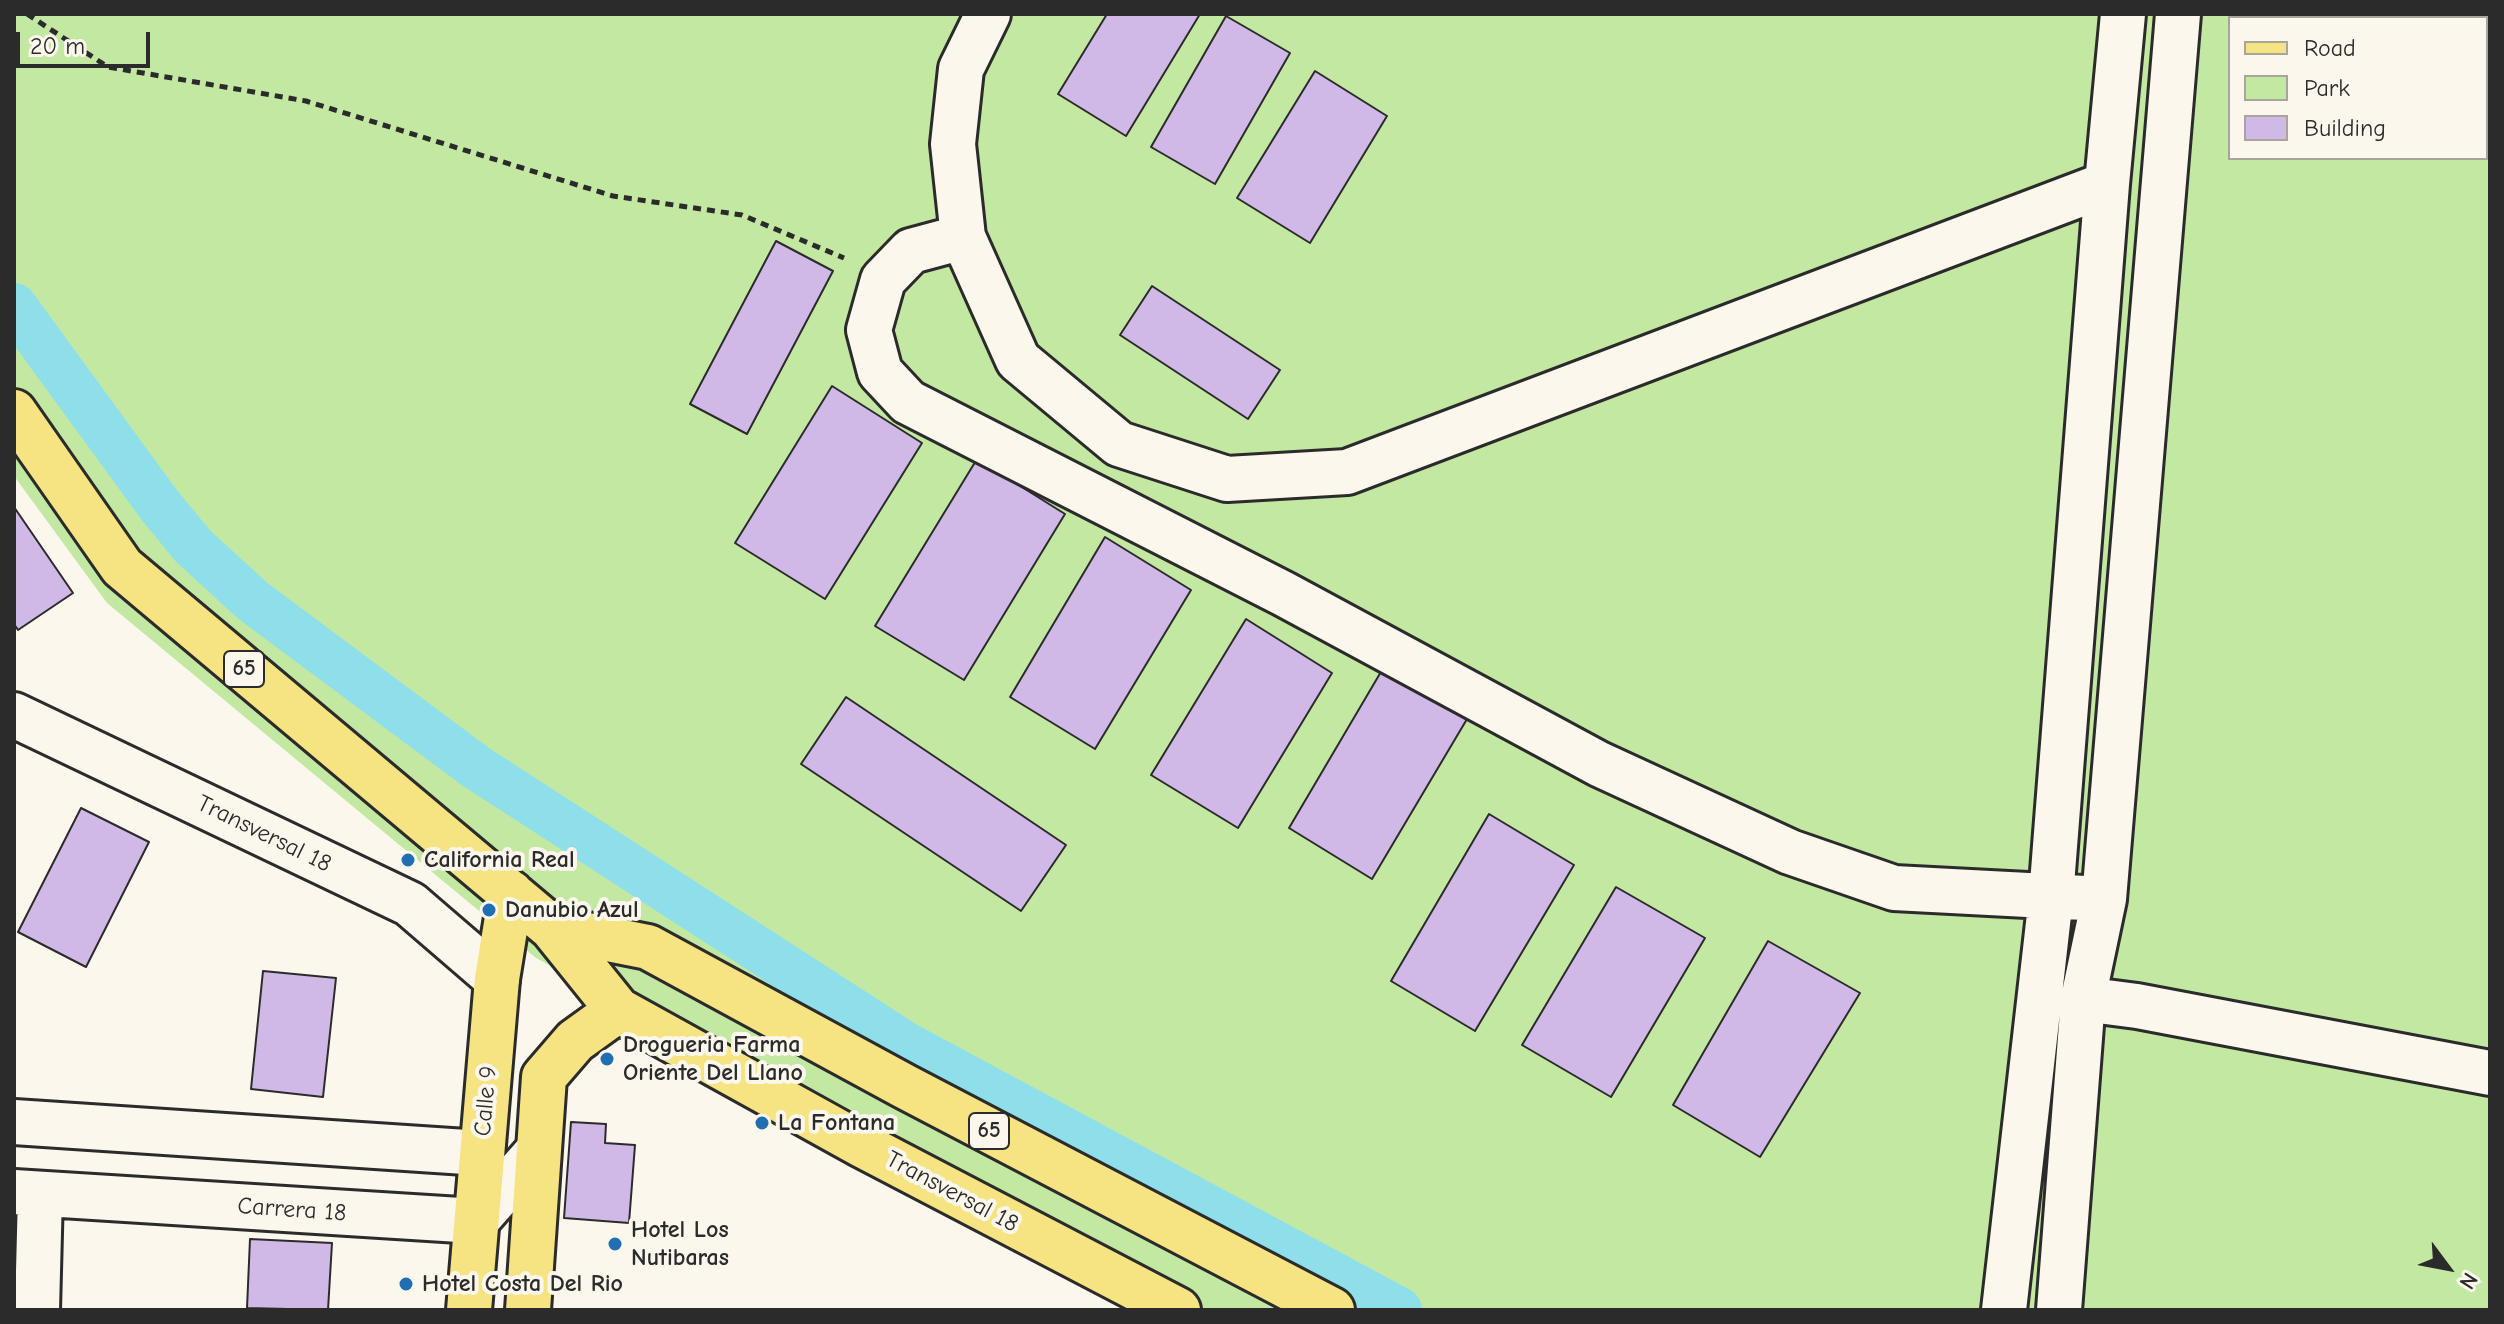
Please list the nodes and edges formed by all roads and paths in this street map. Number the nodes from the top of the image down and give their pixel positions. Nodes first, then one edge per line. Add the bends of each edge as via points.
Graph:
1 (27, 14) edge
2 (988, 14) edge
3 (2123, 14) edge
4 (2178, 14) edge
5 (2107, 184) junction
6 (963, 237) junction
7 (883, 280) junction
8 (14, 412) edge
9 (14, 715) edge
10 (511, 893) junction
11 (2051, 897) junction
12 (2104, 899) junction
13 (552, 928) junction
14 (497, 979) junction
15 (2083, 999) junction
16 (618, 1010) junction
17 (2490, 1073) edge
18 (14, 1122) edge
19 (538, 1151) junction
20 (481, 1153) junction
21 (27, 1193) edge
22 (476, 1221) junction
23 (1328, 1309) edge
24 (37, 1310) edge
25 (469, 1310) edge
26 (528, 1310) edge
27 (1178, 1310) edge
28 (2004, 1310) edge
29 (2059, 1310) edge

1 - 7 path via 108,67 306,101 613,196 742,215 832,251
2 - 6 street via 961,69 953,144
3 - 5 street
4 - 12 street
5 - 6 street via 1347,472 1227,479 1119,444 1018,360
5 - 11 street
6 - 7 street via 911,251
7 - 11 street via 869,330 880,372 908,402 1284,594 1599,764 1790,852 1894,888
8 - 10 main road, 65 via 122,567
9 - 14 street, Transversal 18 via 410,904
10 - 13 main road, 65
10 - 14 main road, Calle 9
11 - 12 street
11 - 28 street
12 - 15 street
13 - 16 main road, Transversal 18 / 65
13 - 23 main road, 65 via 648,947
14 - 20 main road, Calle 9
15 - 17 street
15 - 29 street
16 - 19 main road via 575,1041 544,1077
16 - 27 main road, Transversal 18 / 65
18 - 20 street
19 - 22 street
19 - 26 main road
20 - 22 main road, Calle 9
21 - 22 street, Carrera 18
21 - 24 street
22 - 25 main road, Calle 9

